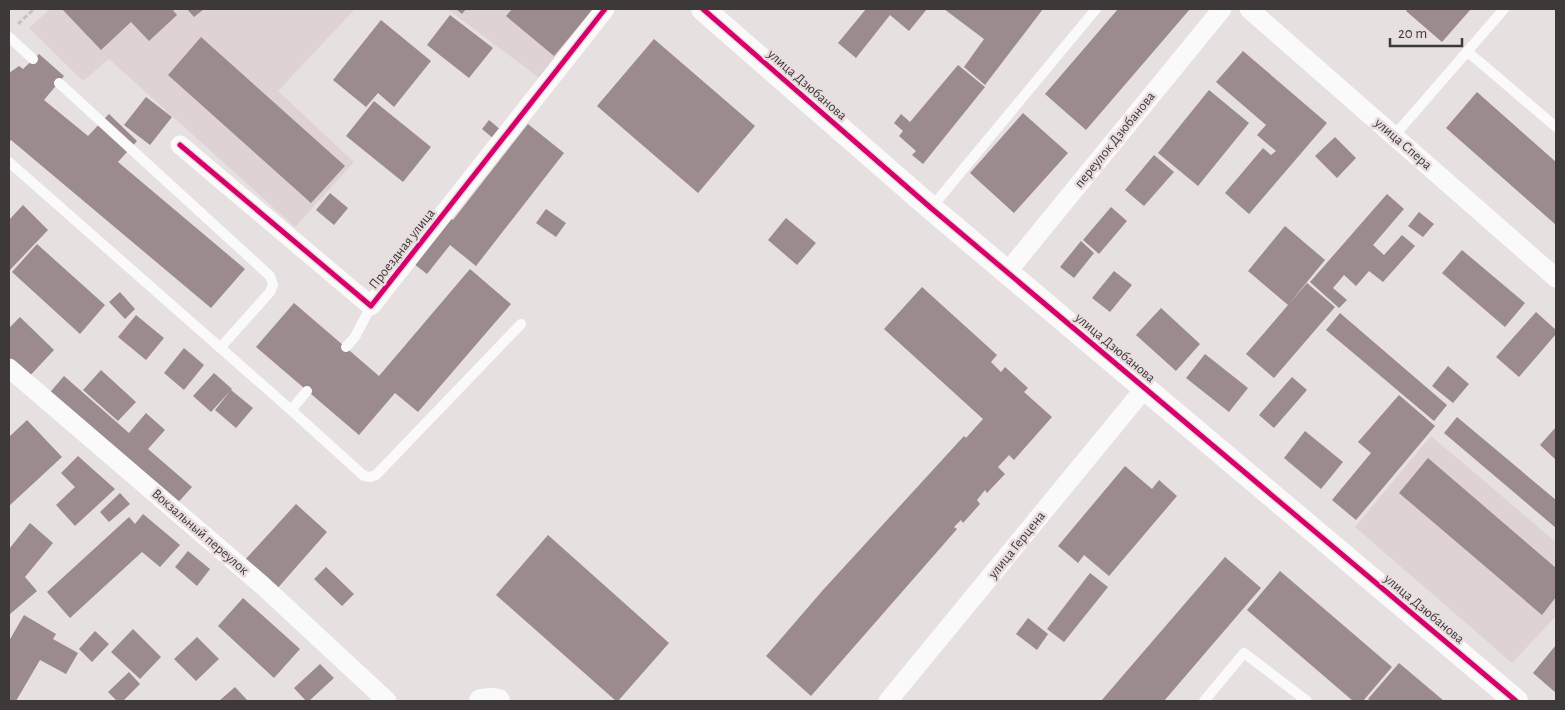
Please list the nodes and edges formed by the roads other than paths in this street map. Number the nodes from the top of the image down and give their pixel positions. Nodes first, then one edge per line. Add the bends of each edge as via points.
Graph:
1 (605, 9) edge
2 (703, 9) edge
3 (1096, 9) edge
4 (1222, 9) edge
5 (1250, 9) edge
6 (1504, 9) edge
7 (12, 32) edge
8 (1468, 52) junction
9 (33, 59) dead end
10 (59, 83) dead end
11 (1556, 127) edge
12 (1394, 136) junction
13 (180, 145) dead end
14 (9, 162) edge
15 (931, 208) junction
16 (1008, 271) junction
17 (1556, 278) edge
18 (371, 306) junction
19 (521, 324) dead end
20 (346, 347) dead end
21 (220, 348) junction
22 (9, 368) edge
23 (1145, 388) junction
24 (307, 391) dead end
25 (291, 410) junction
26 (387, 701) edge
27 (888, 701) edge
28 (1204, 701) edge
29 (1307, 701) edge
30 (1516, 701) edge

1 - 18 street, Проездная улица
2 - 15 street, улица Дзюбанова
3 - 15 lane
4 - 16 street, переулок Дзюбанова
5 - 12 street, улица Спера
6 - 8 lane
7 - 9 lane
8 - 11 lane
8 - 12 lane
10 - 21 lane via 270,276 273,285 270,292
12 - 17 street, улица Спера
13 - 18 street, Проездная улица
14 - 21 lane
15 - 16 street, улица Дзюбанова
16 - 23 street, улица Дзюбанова
18 - 20 lane
19 - 25 lane via 376,475 364,476
21 - 25 lane
22 - 26 street, Вокзальный переулок via 262,585
23 - 27 street, улица Герцена
23 - 30 street, улица Дзюбанова
24 - 25 lane
28 - 29 lane via 1244,653

